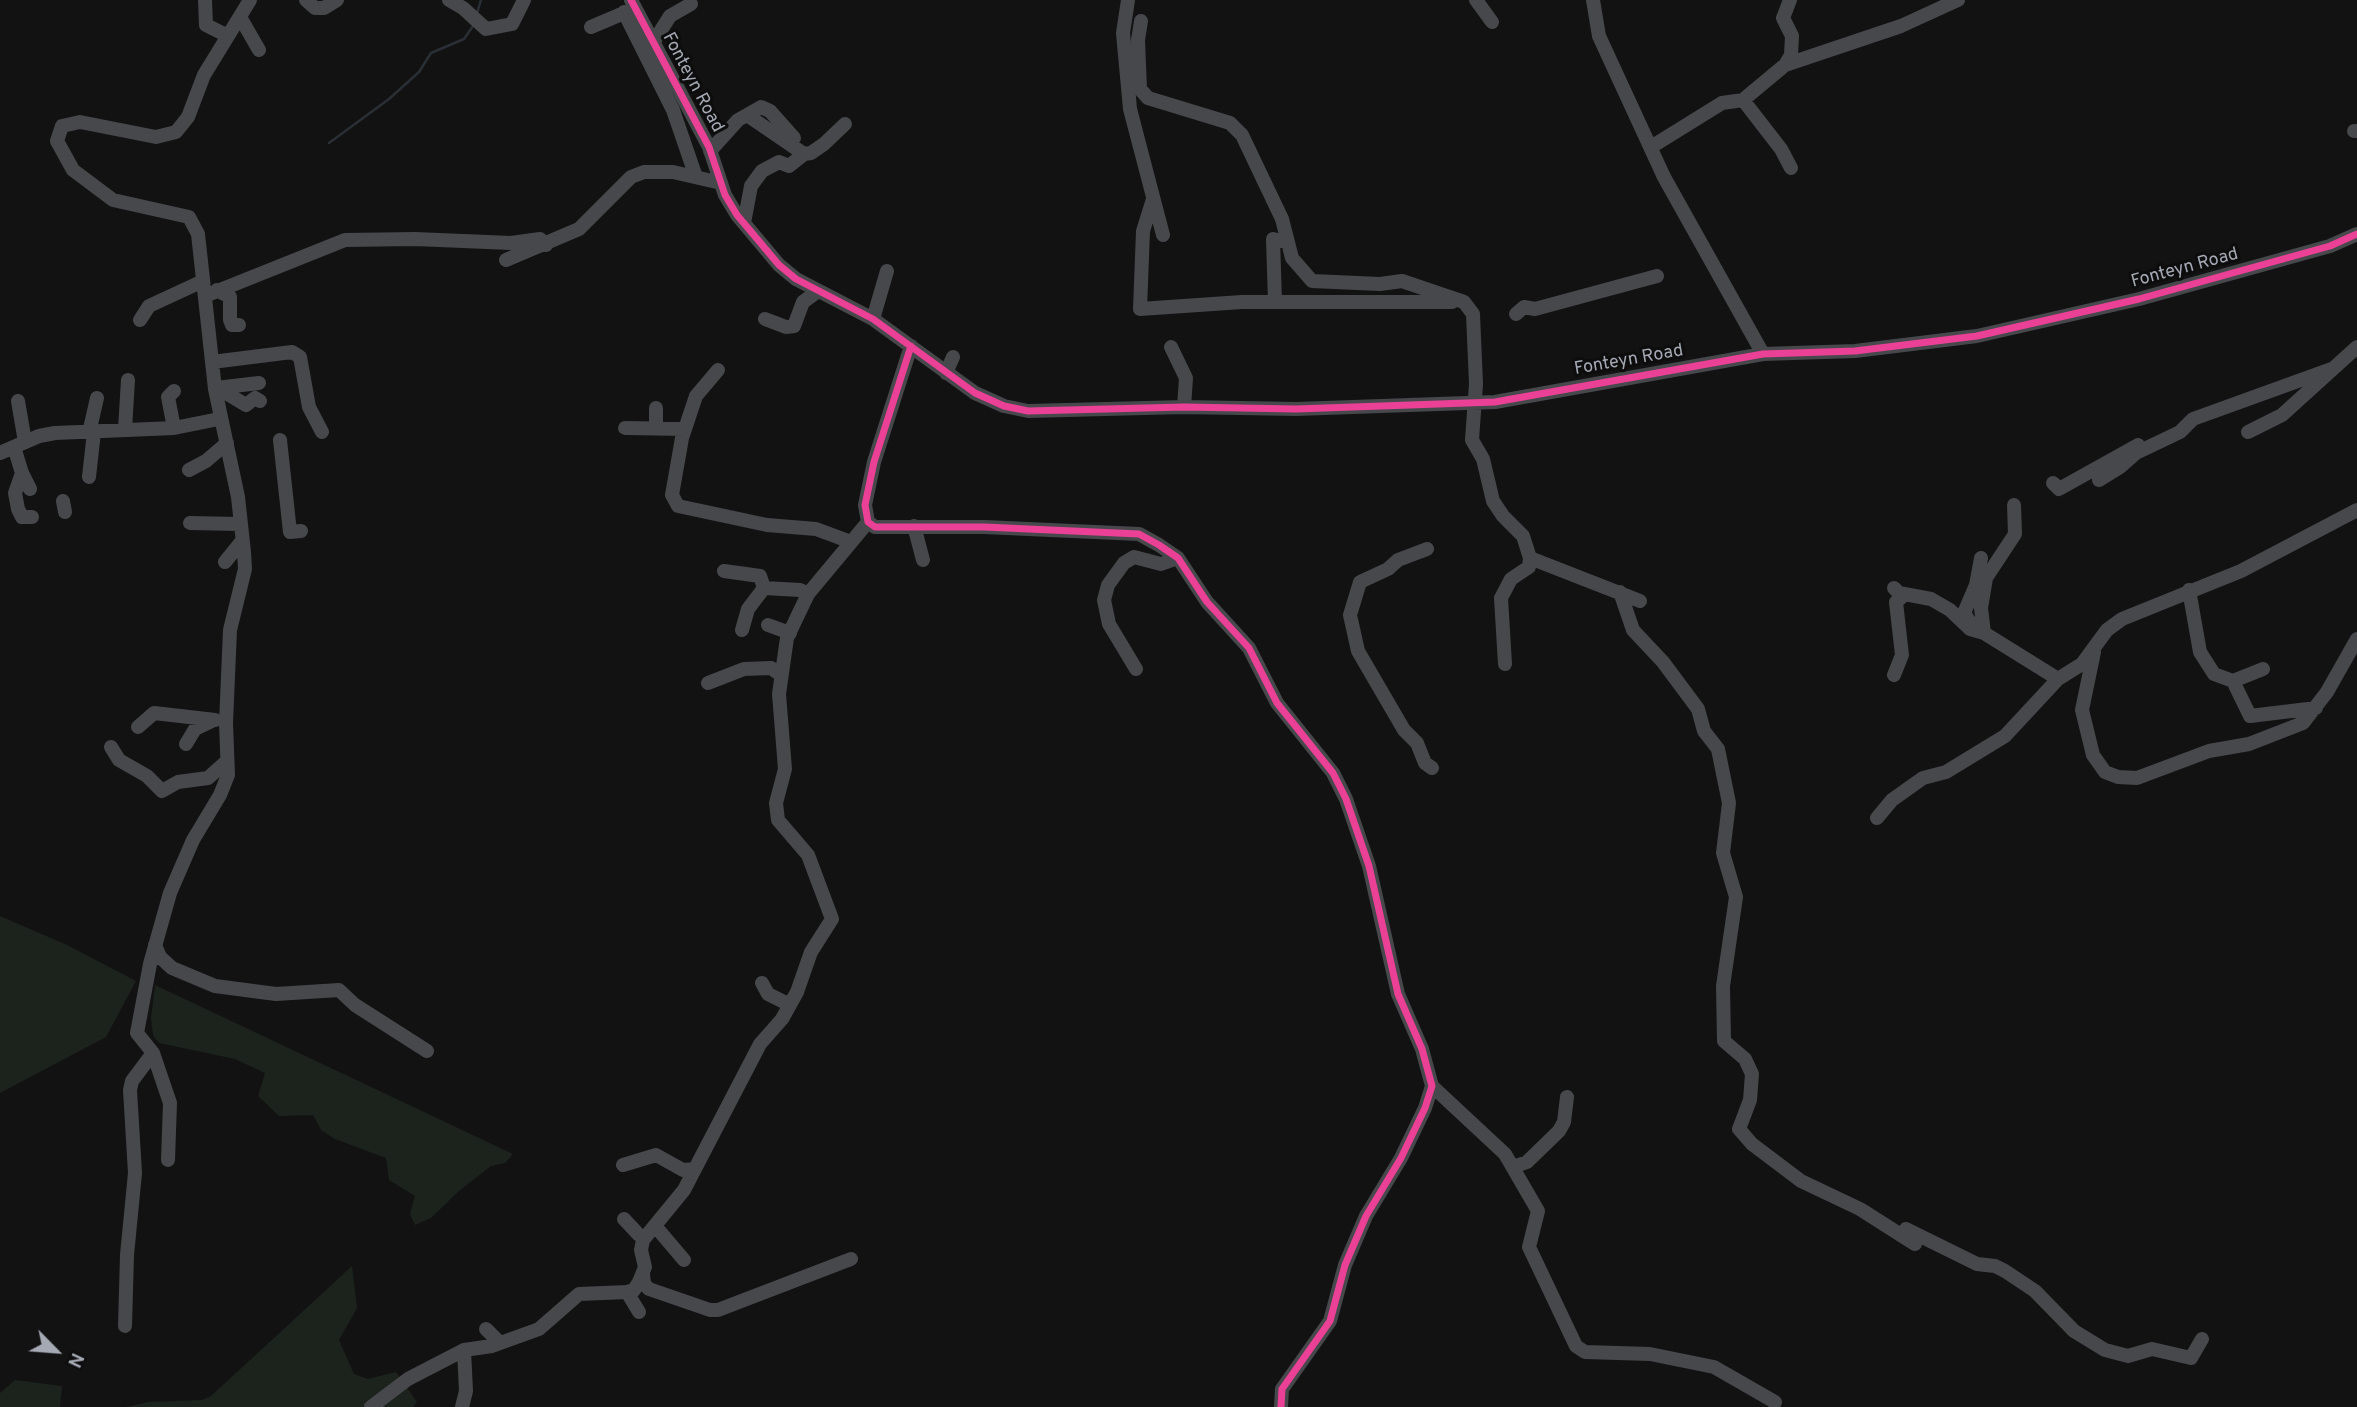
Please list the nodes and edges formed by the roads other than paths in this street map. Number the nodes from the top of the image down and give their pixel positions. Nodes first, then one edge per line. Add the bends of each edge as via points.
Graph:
1 (205, 0) edge
2 (250, 0) edge
3 (306, 0) edge
4 (337, 0) edge
5 (449, 0) edge
6 (524, 0) edge
7 (1128, 0) edge
8 (1476, 0) edge
9 (1593, 0) edge
10 (1790, 0) edge
11 (1958, 0) edge
12 (691, 4) dead end
13 (631, 7) edge
14 (240, 17) junction
15 (1141, 21) dead end
16 (1492, 22) dead end
17 (591, 27) dead end
18 (228, 36) junction
19 (653, 43) junction
20 (259, 50) dead end
21 (1785, 65) junction
22 (1743, 100) junction
23 (747, 116) junction
24 (845, 124) dead end
25 (794, 138) dead end
26 (1651, 147) junction
27 (710, 151) junction
28 (804, 154) junction
29 (1791, 168) dead end
30 (696, 177) junction
31 (721, 183) junction
32 (1153, 199) junction
33 (744, 223) junction
34 (2357, 234) edge
35 (1163, 235) dead end
36 (1286, 242) junction
37 (546, 245) junction
38 (506, 260) dead end
39 (887, 271) dead end
40 (1657, 276) dead end
41 (208, 289) junction
42 (818, 291) junction
43 (1275, 302) junction
44 (1464, 302) junction
45 (1516, 314) dead end
46 (765, 318) dead end
47 (873, 319) junction
48 (140, 320) dead end
49 (239, 325) dead end
50 (911, 346) junction
51 (1171, 347) dead end
52 (2357, 347) edge
53 (1763, 354) junction
54 (953, 357) dead end
55 (212, 362) junction
56 (2334, 368) junction
57 (718, 370) dead end
58 (947, 373) junction
59 (128, 380) dead end
60 (259, 383) dead end
61 (220, 388) junction
62 (174, 391) dead end
63 (97, 398) dead end
64 (18, 401) dead end
65 (260, 401) dead end
66 (1474, 404) junction
67 (1184, 407) junction
68 (656, 408) dead end
69 (219, 419) junction
70 (2193, 419) junction
71 (656, 427) junction
72 (174, 428) junction
73 (625, 428) dead end
74 (125, 429) junction
75 (685, 429) junction
76 (322, 432) dead end
77 (2248, 432) dead end
78 (92, 433) junction
79 (280, 440) dead end
80 (226, 443) junction
81 (10, 447) edge
82 (189, 470) dead end
83 (22, 473) junction
84 (89, 477) dead end
85 (2099, 480) dead end
86 (2053, 483) dead end
87 (30, 489) dead end
88 (2014, 505) dead end
89 (2357, 510) edge
90 (32, 517) dead end
91 (868, 522) junction
92 (190, 523) dead end
93 (240, 524) junction
94 (914, 526) junction
95 (301, 531) dead end
96 (242, 541) junction
97 (851, 542) junction
98 (1427, 549) dead end
99 (1178, 558) junction
100 (1530, 558) junction
101 (1981, 558) dead end
102 (923, 560) dead end
103 (225, 562) dead end
104 (724, 571) dead end
105 (764, 588) junction
106 (2189, 590) junction
107 (1620, 592) junction
108 (808, 594) junction
109 (1640, 601) dead end
110 (768, 625) dead end
111 (742, 629) dead end
112 (790, 633) junction
113 (1984, 633) junction
114 (2357, 639) edge
115 (2095, 647) junction
116 (1505, 664) dead end
117 (1136, 668) dead end
118 (2263, 669) dead end
119 (781, 675) junction
120 (1894, 675) dead end
121 (2058, 679) junction
122 (2233, 681) junction
123 (708, 683) dead end
124 (2316, 708) junction
125 (221, 720) junction
126 (138, 727) dead end
127 (186, 744) dead end
128 (111, 747) dead end
129 (227, 761) junction
130 (1432, 768) dead end
131 (1877, 818) dead end
132 (155, 945) junction
133 (762, 983) dead end
134 (790, 1005) junction
135 (427, 1051) dead end
136 (153, 1053) junction
137 (1432, 1086) junction
138 (1567, 1097) dead end
139 (168, 1160) dead end
140 (623, 1165) dead end
141 (1513, 1167) junction
142 (695, 1169) junction
143 (1860, 1209) junction
144 (624, 1219) dead end
145 (656, 1227) junction
146 (641, 1232) junction
147 (1915, 1244) dead end
148 (851, 1259) dead end
149 (684, 1260) dead end
150 (643, 1274) junction
151 (627, 1292) junction
152 (639, 1312) dead end
153 (125, 1326) dead end
154 (486, 1329) dead end
155 (2202, 1339) dead end
156 (500, 1343) junction
157 (464, 1350) junction
158 (1775, 1402) dead end
159 (371, 1407) edge
160 (462, 1407) edge
161 (1282, 1407) edge

1 - 18 street via 206,25
2 - 14 street
3 - 4 street via 315,8 324,8
5 - 6 street via 486,29 512,24
7 - 32 street via 1123,33 1126,80
8 - 16 street
9 - 26 street via 1600,36
10 - 21 street via 1783,18 1793,45
11 - 21 street via 1901,26
12 - 19 street via 670,16
13 - 17 street
13 - 19 street, Fonteyn Road
13 - 30 street
14 - 18 street
14 - 20 street
15 - 36 street via 1140,89 1148,98 1230,123 1242,135 1282,219
18 - 41 street via 176,132 156,137 80,122 62,127 57,141 73,170 113,201 189,217 198,234
19 - 27 street, Fonteyn Road
21 - 22 street
22 - 26 street via 1722,103
22 - 29 street
23 - 25 street via 761,107 770,111
23 - 27 street
23 - 28 street
24 - 28 street via 824,144
26 - 53 street
27 - 31 street, Fonteyn Road
28 - 33 street via 789,166 779,163 762,171 751,187
30 - 31 street
30 - 37 street via 644,172 631,177 579,229
31 - 33 street, Fonteyn Road
32 - 35 street
32 - 43 street via 1143,231 1140,309
33 - 42 street, Fonteyn Road via 779,265
34 - 53 street, Fonteyn Road via 2330,246 2139,299 1977,337 1855,351
36 - 43 street via 1273,239
36 - 44 street via 1292,258 1312,281 1402,281
37 - 38 street
37 - 41 street via 540,239 511,243 345,240 246,282
39 - 47 street
40 - 45 street via 1535,309 1524,307
41 - 48 street via 149,306
41 - 49 street via 230,297 230,320 232,326
41 - 55 street
42 - 46 street via 803,302 794,326
42 - 47 street, Fonteyn Road
43 - 44 street
44 - 66 street via 1473,314
47 - 50 street, Fonteyn Road
50 - 58 street, Fonteyn Road
50 - 91 street via 874,462 865,505
51 - 67 street via 1186,378
52 - 56 street
53 - 66 street, Fonteyn Road
54 - 58 street
55 - 61 street
55 - 76 street via 292,352 300,357 309,407
56 - 70 street
56 - 77 street via 2282,415
57 - 75 street via 696,396
58 - 67 street, Fonteyn Road via 975,393 1028,411
59 - 74 street
60 - 61 street
61 - 65 street via 246,404 255,398
61 - 69 street
62 - 72 street via 168,397
63 - 78 street
64 - 81 street
66 - 67 street, Fonteyn Road
66 - 100 street via 1472,440 1483,459 1493,501 1523,536
68 - 71 street
69 - 72 street
69 - 80 street
70 - 85 street via 2180,432 2136,453
70 - 86 street via 2180,421 2059,489
71 - 73 street
71 - 75 street
72 - 74 street
74 - 78 street
75 - 97 street via 672,495 678,506 767,525 816,529
78 - 81 street via 55,433
78 - 84 street
79 - 95 street via 290,532
80 - 82 street
80 - 93 street
81 - 83 street
83 - 87 street
83 - 90 street via 15,493 18,509 22,517
88 - 113 street via 2015,534 1986,579 1981,608
89 - 106 street via 2241,571
91 - 94 street via 875,527
91 - 97 street
92 - 93 street
93 - 96 street
94 - 99 street via 1139,534
94 - 102 street
96 - 103 street
96 - 125 street via 245,569 230,631
97 - 108 street
98 - 130 street via 1360,582 1350,615 1358,652
99 - 117 street via 1161,564 1135,557 1124,563 1108,585 1104,600 1108,624
99 - 137 street via 1207,601 1249,648 1277,703 1333,773 1346,799 1369,866 1398,994
100 - 107 street
100 - 116 street via 1530,567 1511,579 1501,598
101 - 113 street via 1964,613 1970,624
104 - 105 street via 760,576
105 - 108 street
105 - 111 street via 748,609
106 - 115 street via 2122,619
106 - 122 street via 2200,652 2214,674
107 - 109 street
107 - 143 street via 1633,630 1698,709 1704,731 1719,754 1729,803 1723,853 1736,897 1723,986 1724,1041 1745,1059 1752,1074 1740,1129 1752,1144 1801,1181
108 - 112 street
110 - 112 street
112 - 119 street
113 - 120 street via 1970,629 1931,599 1899,591 1896,602 1902,655
113 - 121 street
114 - 124 street
115 - 121 street via 2082,664
115 - 124 street via 2082,710 2093,755 2105,772 2119,777 2137,778 2209,751 2249,744 2283,732 2309,718
118 - 122 street
119 - 123 street via 771,668 744,669
119 - 134 street via 785,769 776,803 778,820 808,855 832,919 811,952
121 - 131 street via 2005,736 1946,772 1923,778 1892,800
122 - 124 street via 2250,716
125 - 126 street via 154,713
125 - 127 street via 205,722
125 - 129 street
128 - 129 street via 119,760 162,791 178,782 208,778
129 - 132 street via 228,775 170,893
132 - 135 street via 172,968 215,986 276,994 339,990
132 - 136 street via 137,1033
133 - 134 street via 768,994
134 - 142 street via 760,1044
136 - 139 street via 170,1103
136 - 153 street via 130,1090 135,1173
137 - 141 street via 1490,1137
137 - 161 street via 1407,1145 1362,1226 1331,1321 1282,1389
138 - 141 street via 1559,1131 1527,1162
140 - 142 street via 656,1154 683,1170
141 - 158 street via 1538,1211 1530,1247 1576,1346 1585,1352 1650,1354 1714,1367
142 - 145 street
143 - 147 street
143 - 155 street via 1977,1264 1995,1266 2035,1291 2074,1331 2105,1350 2128,1356 2152,1349 2191,1358
144 - 146 street
145 - 146 street
145 - 149 street
146 - 150 street
148 - 150 street via 718,1310 649,1289
150 - 151 street via 634,1290
151 - 152 street
151 - 156 street via 579,1294 539,1329
154 - 156 street
156 - 157 street
157 - 159 street via 408,1379
157 - 160 street

